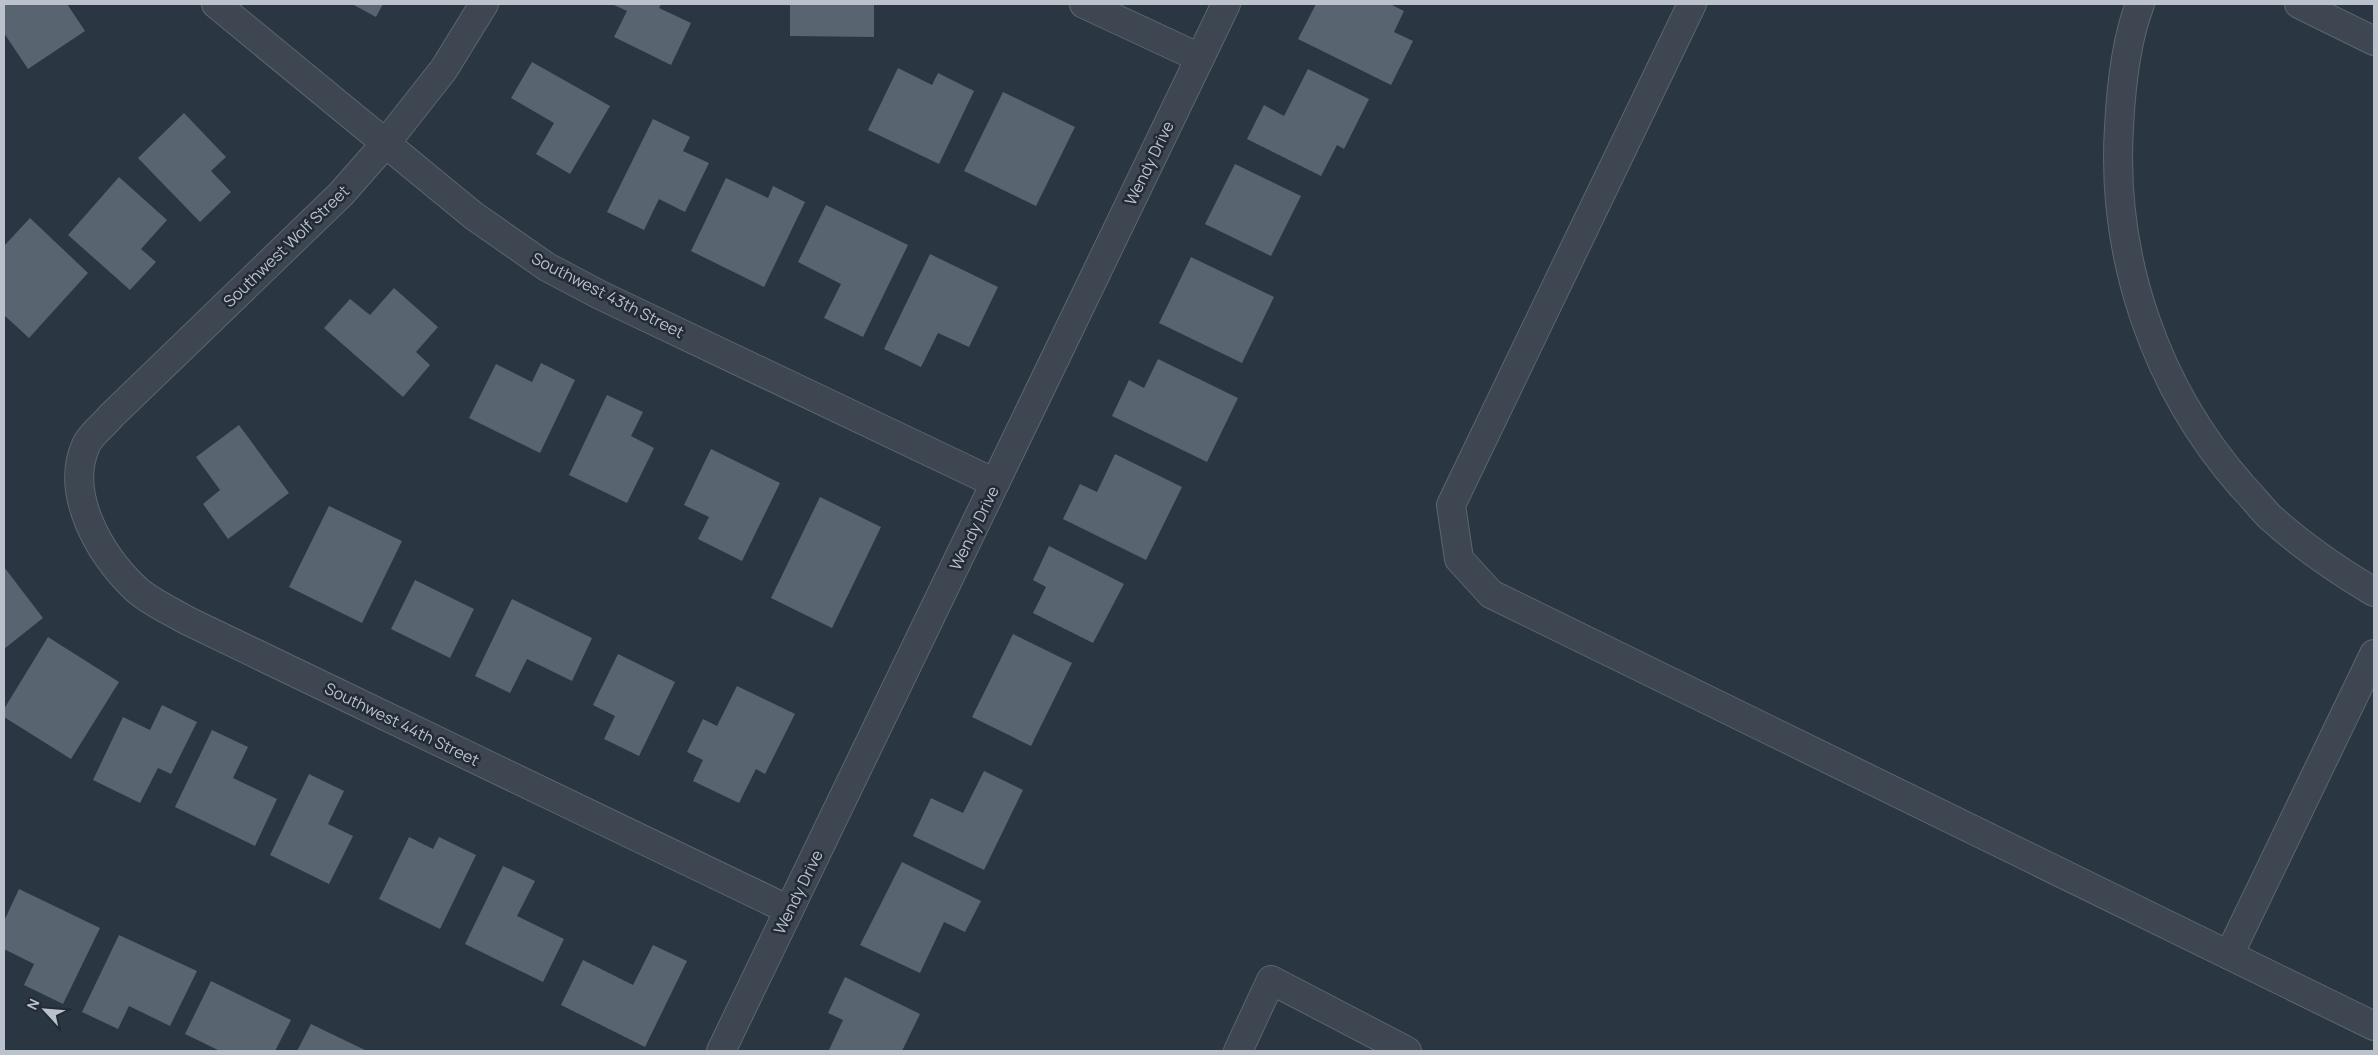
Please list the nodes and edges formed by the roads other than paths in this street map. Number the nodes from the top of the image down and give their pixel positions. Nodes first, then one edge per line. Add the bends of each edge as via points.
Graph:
1 (216, 4) edge
2 (484, 4) edge
3 (1084, 4) edge
4 (1226, 4) edge
5 (1692, 4) edge
6 (2140, 4) edge
7 (2299, 4) edge
8 (2374, 41) edge
9 (1200, 58) junction
10 (385, 144) junction
11 (78, 476) joint
12 (995, 483) junction
13 (2374, 592) edge
14 (2374, 654) edge
15 (789, 910) junction
16 (2229, 955) junction
17 (2374, 1026) edge
18 (721, 1051) edge
19 (1238, 1051) edge
20 (1407, 1051) edge

1 - 10 street, Southwest 43th Street
2 - 10 street, Southwest Wolf Street via 444,69
3 - 9 street
4 - 9 street, Wendy Drive
5 - 16 street via 1452,506 1459,559 1491,594
6 - 13 street via 2121,87 2116,165 2124,244 2144,320 2176,392 2218,458 2270,516 2330,566
7 - 8 street
9 - 12 street, Wendy Drive
10 - 11 street, Southwest Wolf Street via 341,194 105,423 86,444
10 - 12 street, Southwest 43th Street via 474,216 547,267
11 - 15 street, Southwest 44th Street via 87,521 109,558 137,590 181,617
12 - 15 street, Wendy Drive
14 - 16 street
15 - 18 street, Wendy Drive
16 - 17 street
19 - 20 street via 1271,980

